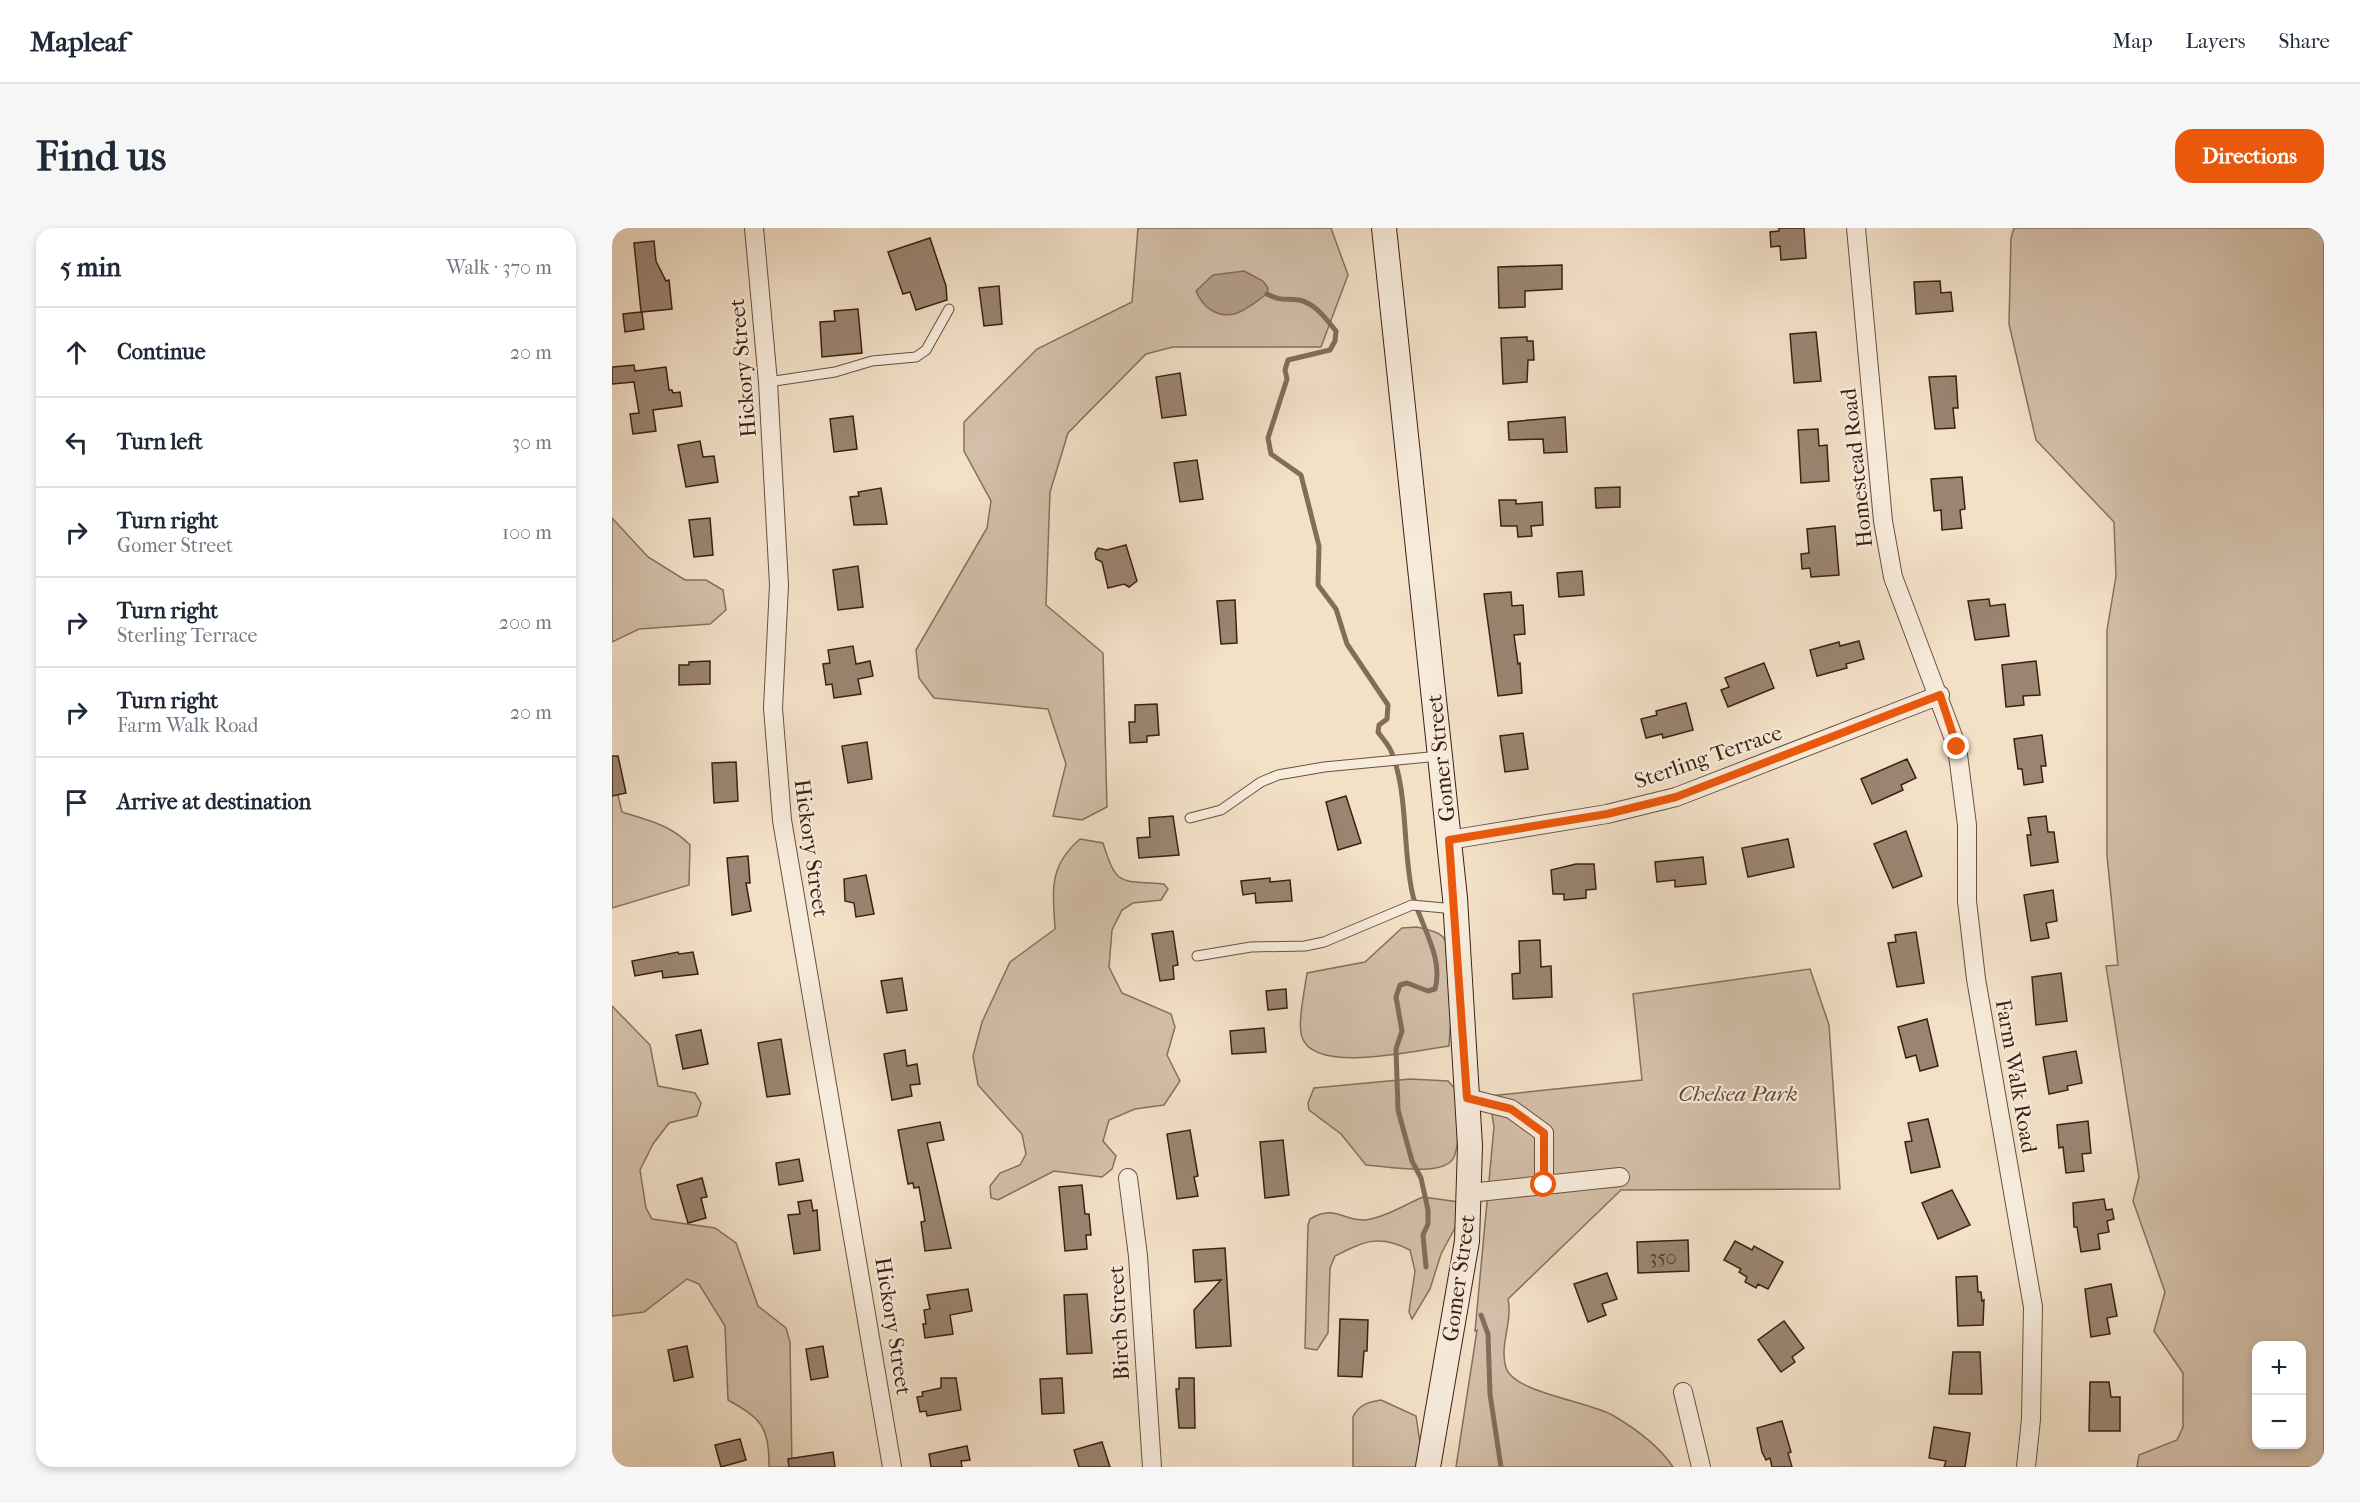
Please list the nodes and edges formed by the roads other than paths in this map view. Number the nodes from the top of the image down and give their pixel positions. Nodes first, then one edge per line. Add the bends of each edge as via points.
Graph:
1 (754, 228) edge
2 (1384, 228) edge
3 (1856, 228) edge
4 (949, 309) dead end
5 (768, 382) junction
6 (1940, 695) junction
7 (1440, 756) junction
8 (1190, 818) dead end
9 (1449, 840) junction
10 (1455, 909) junction
11 (1197, 956) dead end
12 (1467, 1098) junction
13 (1620, 1177) dead end
14 (1128, 1178) dead end
15 (1544, 1185) junction
16 (1468, 1193) junction
17 (1683, 1392) dead end
18 (892, 1467) edge
19 (1152, 1467) edge
20 (1428, 1467) edge
21 (1701, 1467) edge
22 (2026, 1467) edge

1 - 5 street, Hickory Street
2 - 7 street, Gomer Street
3 - 6 street, Homestead Road via 1883,521 1893,577
4 - 5 lane via 926,350 916,357 872,361 835,372
5 - 18 street, Hickory Street via 779,585 773,708 782,819
6 - 9 street, Sterling Terrace via 1676,797 1607,814
6 - 22 street, Farm Walk Road via 1957,747 1967,825 1967,901 1976,979 2033,1307
7 - 8 lane via 1286,773 1261,782 1221,810
7 - 9 street, Gomer Street
9 - 10 street, Gomer Street
10 - 11 lane via 1412,905 1324,942 1251,947
10 - 12 street, Gomer Street
12 - 15 street via 1511,1109 1544,1133
12 - 16 street, Gomer Street
13 - 15 street
14 - 19 street, Birch Street via 1138,1256
15 - 16 street
16 - 20 street, Gomer Street via 1467,1240
17 - 21 street

